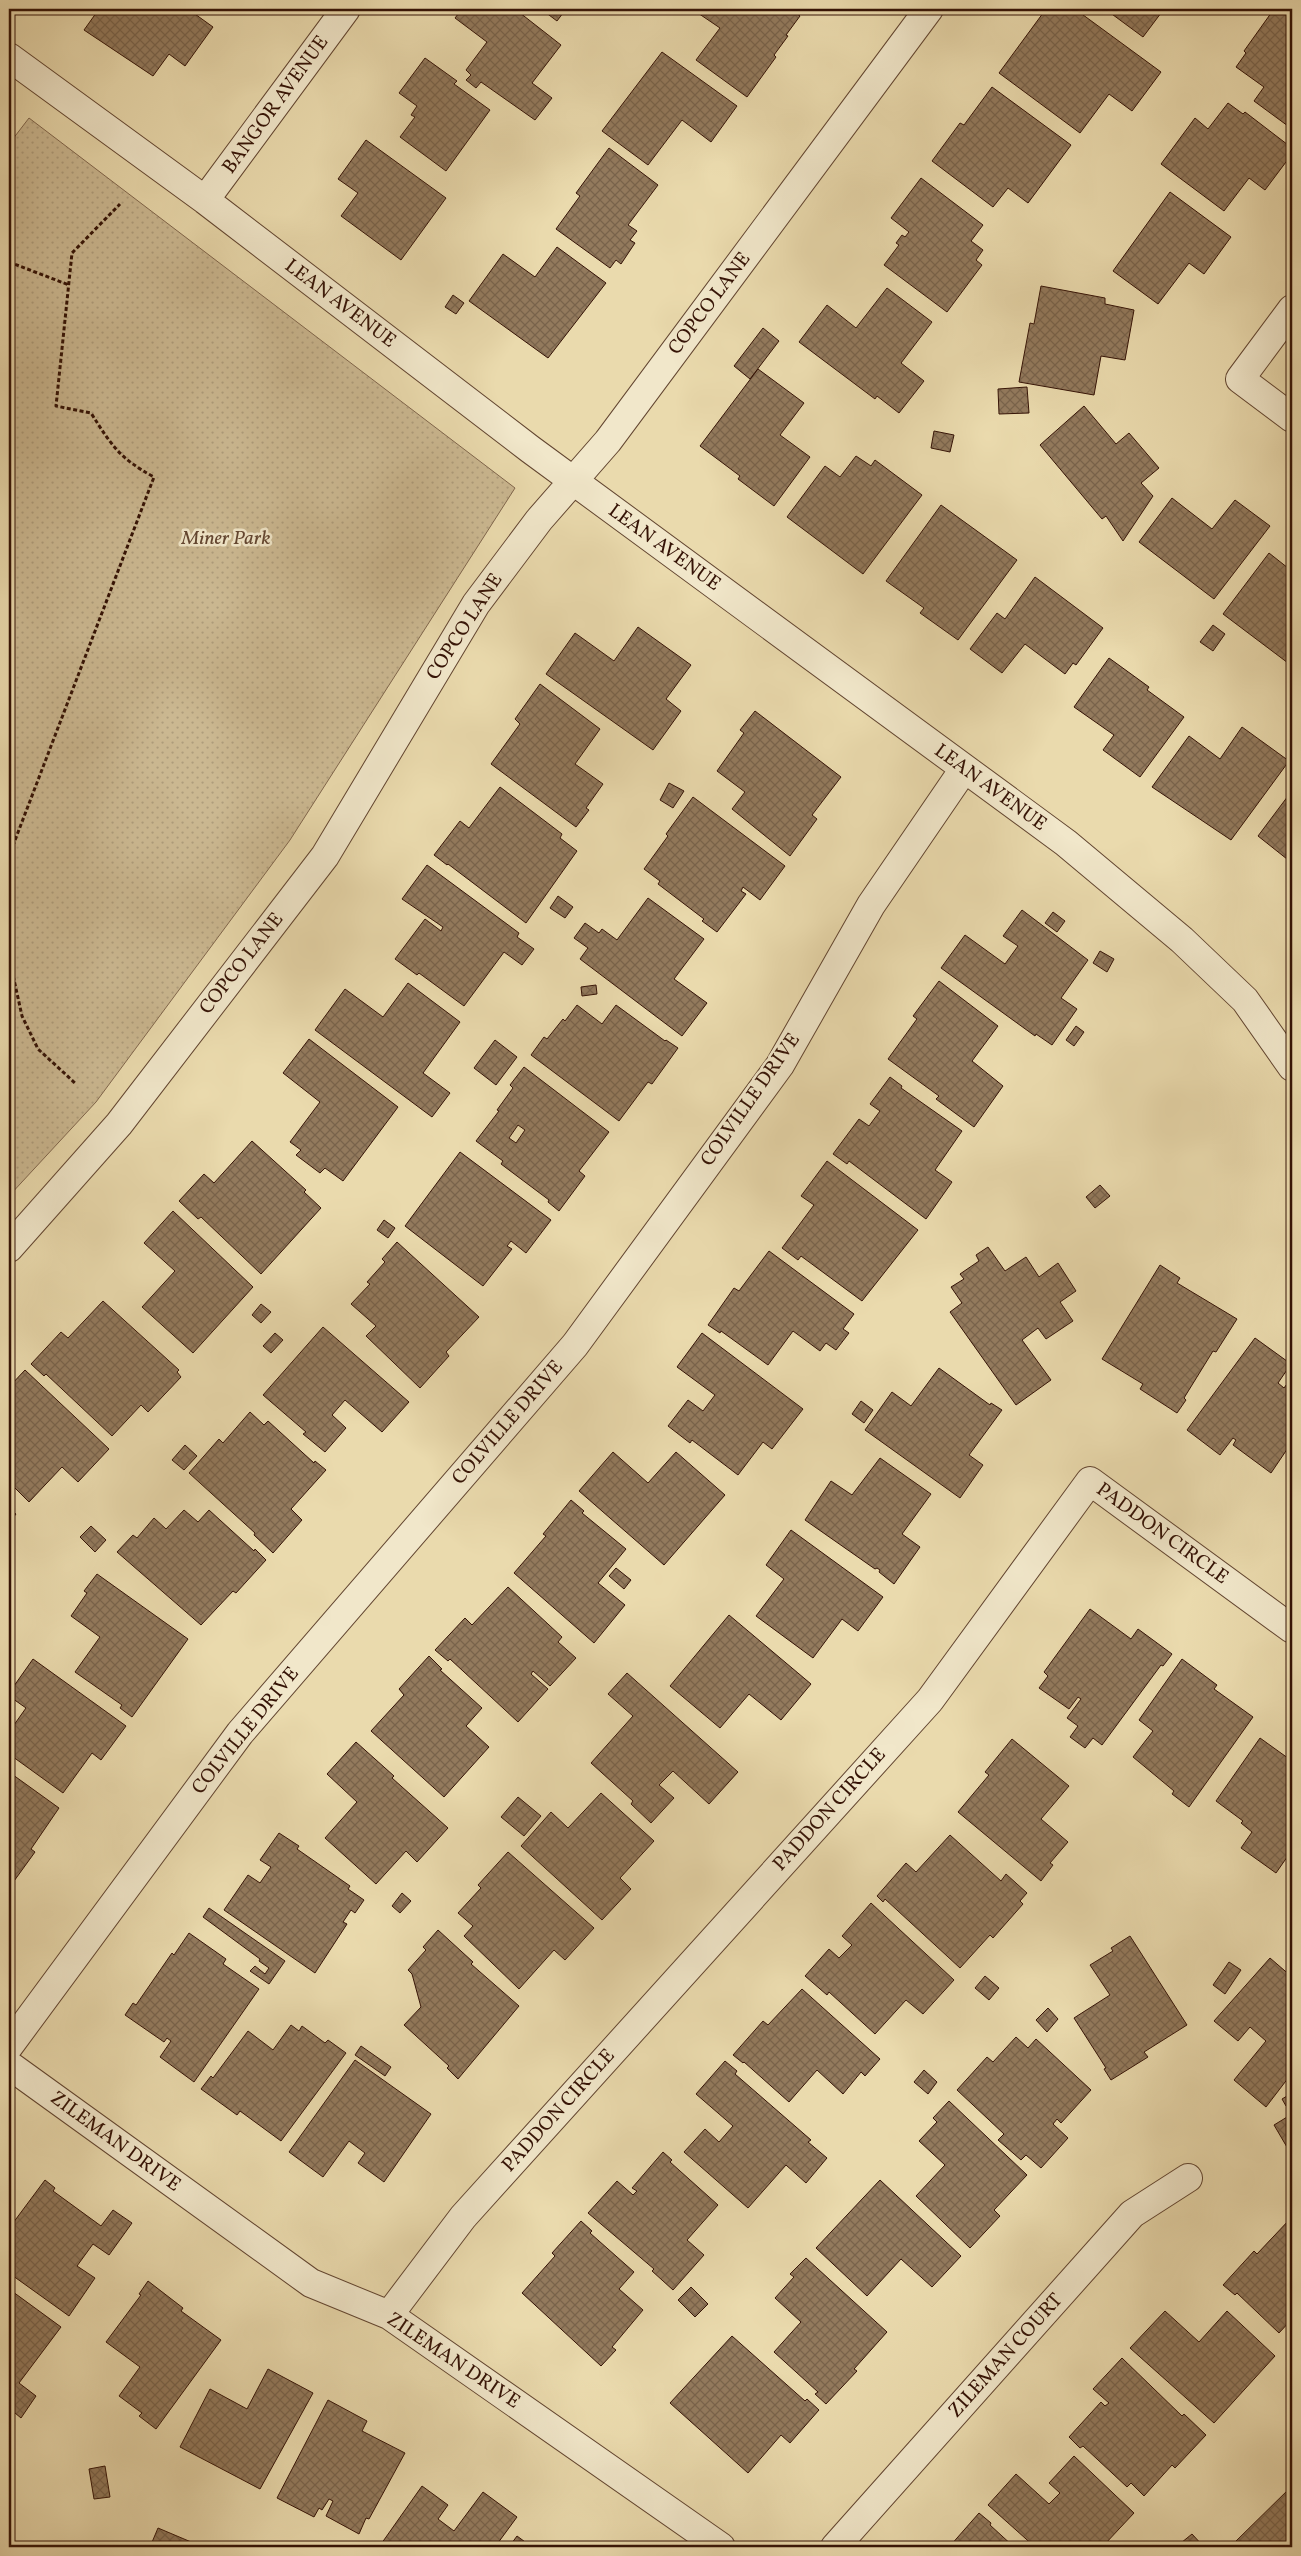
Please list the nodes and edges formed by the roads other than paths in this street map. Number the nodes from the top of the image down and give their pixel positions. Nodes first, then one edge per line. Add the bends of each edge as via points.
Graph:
1 (346, 9) edge
2 (929, 9) edge
3 (9, 57) edge
4 (205, 200) junction
5 (1292, 309) edge
6 (1292, 418) edge
7 (573, 482) junction
8 (964, 769) junction
9 (1292, 1066) edge
10 (9, 1248) edge
11 (1292, 1629) edge
12 (9, 2046) edge
13 (9, 2065) edge
14 (1188, 2178) dead end
15 (389, 2316) junction
16 (721, 2547) edge
17 (835, 2547) edge

1 - 4 street, BANGOR AVENUE
2 - 7 street, COPCO LANE via 608,441
3 - 4 street, LEAN AVENUE
4 - 7 street, LEAN AVENUE
5 - 6 street via 1240,379
7 - 8 street, LEAN AVENUE
7 - 10 street, COPCO LANE via 539,520 476,604 325,856 119,1124
8 - 9 street, LEAN AVENUE via 1066,843 1182,940 1244,1000
8 - 12 street, COLVILLE DRIVE via 871,905 780,1065 575,1346 240,1733
11 - 15 street, PADDON CIRCLE via 1090,1481 930,1700 463,2217
13 - 15 street, ZILEMAN DRIVE via 311,2283
14 - 17 street, ZILEMAN COURT via 1132,2214
15 - 16 street, ZILEMAN DRIVE

